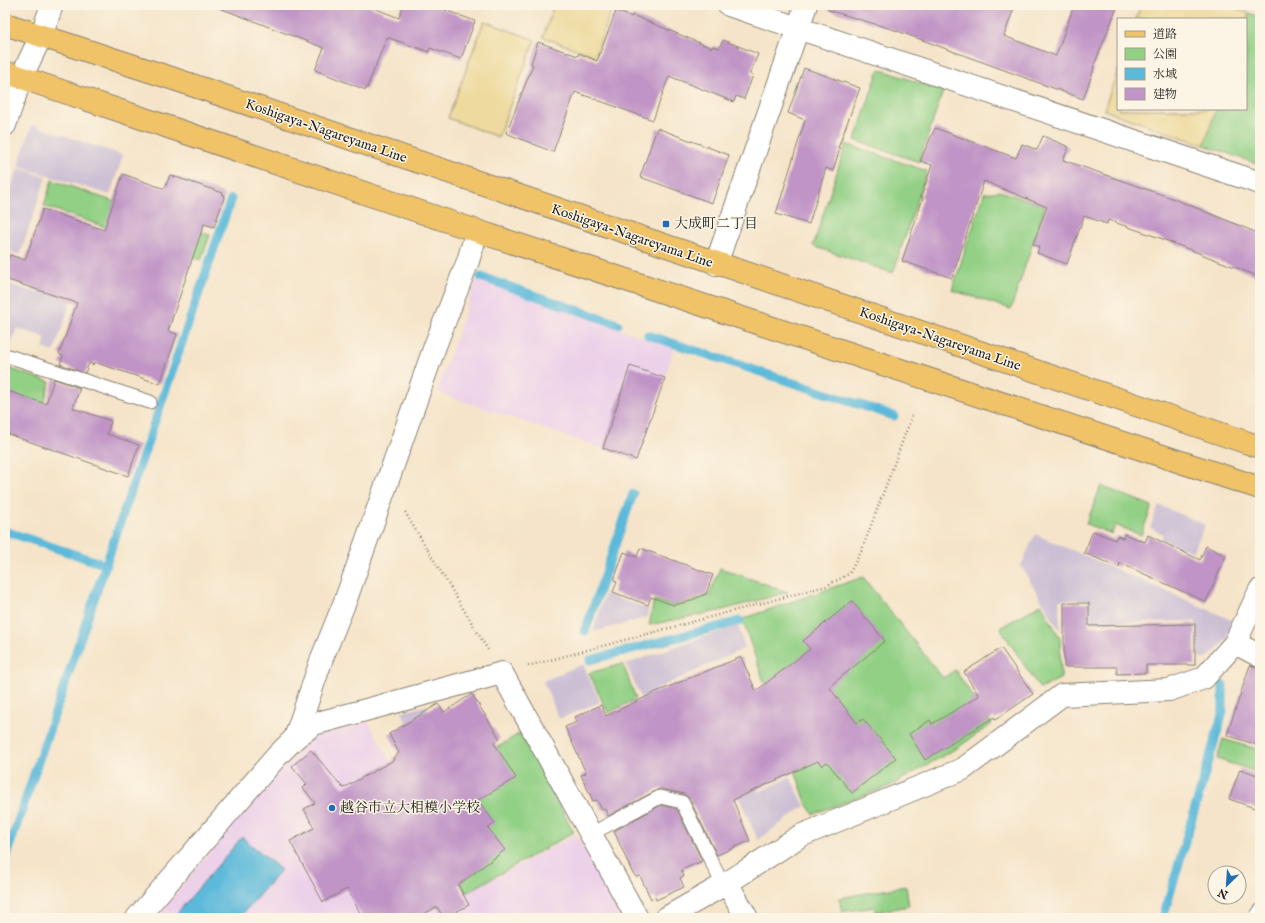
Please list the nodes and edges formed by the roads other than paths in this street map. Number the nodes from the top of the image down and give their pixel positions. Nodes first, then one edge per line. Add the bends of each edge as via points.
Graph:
1 (52, 5) edge
2 (729, 5) edge
3 (806, 5) edge
4 (5, 24) edge
5 (798, 28) junction
6 (41, 36) junction
7 (13, 75) edge
8 (5, 125) edge
9 (1260, 183) edge
10 (477, 231) junction
11 (716, 264) junction
12 (5, 355) edge
13 (150, 402) dead end
14 (1260, 447) edge
15 (1260, 488) edge
16 (1260, 590) edge
17 (1235, 643) junction
18 (1260, 656) edge
19 (295, 738) junction
20 (591, 834) junction
21 (725, 884) junction
22 (1260, 910) edge
23 (137, 918) edge
24 (637, 918) edge
25 (666, 918) edge
26 (747, 918) edge
27 (1254, 918) edge

1 - 6 street
2 - 5 street
3 - 5 street
4 - 6 main road, Koshigaya-Nagareyama Line
5 - 9 street
5 - 11 street
6 - 7 street
6 - 11 main road, Koshigaya-Nagareyama Line
7 - 8 street
7 - 10 main road
10 - 15 main road
10 - 19 street
11 - 14 main road, Koshigaya-Nagareyama Line
12 - 13 lane
16 - 17 street
17 - 18 street
17 - 21 street via 1204,678 1169,690 1062,695 963,769 800,836
19 - 20 street via 314,724 502,673
19 - 23 street
20 - 21 lane via 660,797 682,802
20 - 24 street
21 - 25 street
21 - 26 street
22 - 27 lane

